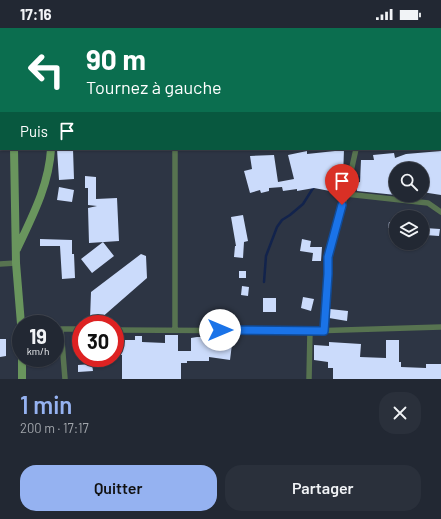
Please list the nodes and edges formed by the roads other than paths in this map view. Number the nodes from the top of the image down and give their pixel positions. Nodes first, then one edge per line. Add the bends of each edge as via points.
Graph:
1 (14, 150) edge
2 (51, 150) edge
3 (175, 150) edge
4 (356, 150) edge
5 (346, 194) junction
6 (441, 212) edge
7 (16, 251) junction
8 (16, 263) junction
9 (0, 264) edge
10 (20, 315) edge
11 (441, 327) edge
12 (124, 330) edge
13 (175, 330) junction
14 (310, 331) junction
15 (324, 331) junction
16 (22, 367) edge
17 (63, 367) edge
18 (22, 379) edge
19 (65, 379) edge
20 (309, 379) edge

1 - 7 main road
2 - 7 main road via 40,198
3 - 13 street
4 - 5 street
5 - 6 street via 428,203
5 - 15 street via 328,257
7 - 8 main road
8 - 9 street
8 - 10 main road
11 - 15 street
12 - 13 street
13 - 14 street
14 - 15 street
14 - 20 street
16 - 18 main road
17 - 19 street

